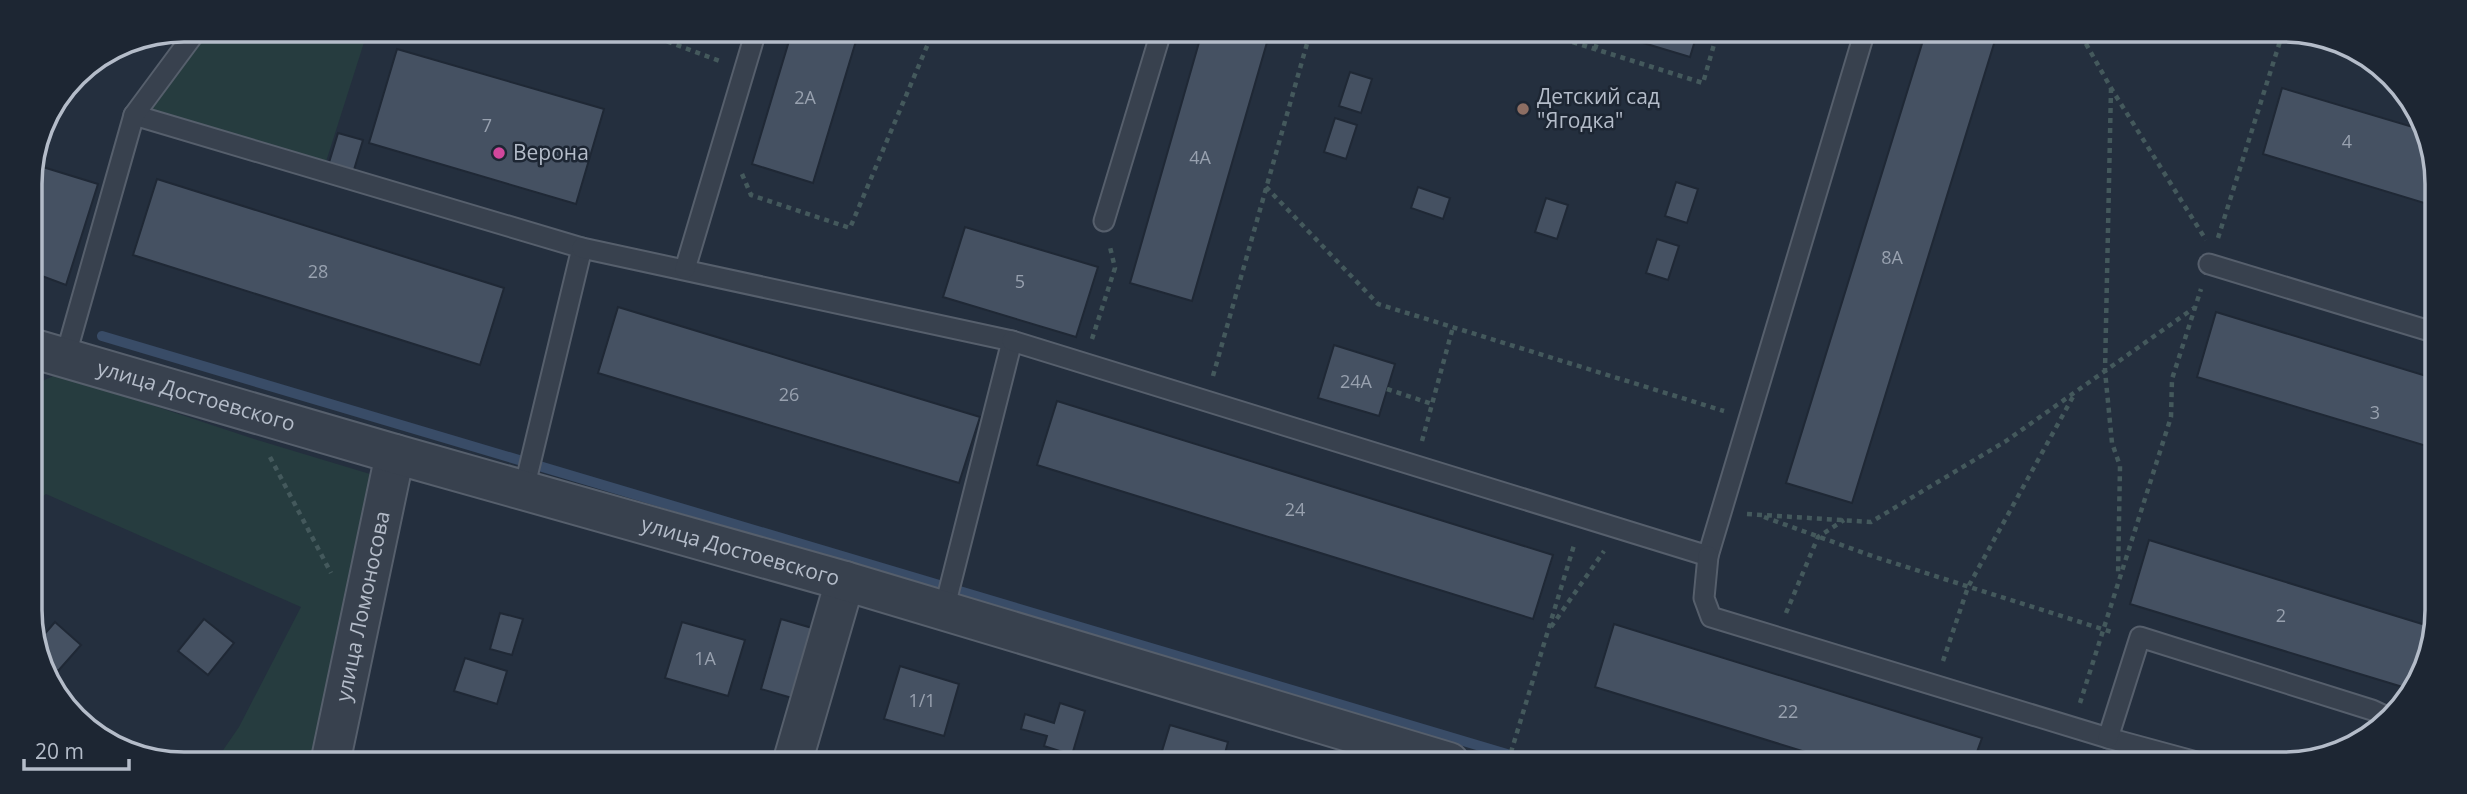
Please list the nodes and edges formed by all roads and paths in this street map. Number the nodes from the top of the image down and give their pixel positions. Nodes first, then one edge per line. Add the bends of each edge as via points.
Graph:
1 (188, 42) edge
2 (669, 42) edge
3 (753, 42) edge
4 (929, 42) edge
5 (1158, 42) edge
6 (1307, 42) edge
7 (1573, 42) edge
8 (1597, 42) edge
9 (1715, 42) edge
10 (1862, 42) edge
11 (2085, 42) edge
12 (2280, 42) edge
13 (1595, 49) junction
14 (744, 70) junction
15 (2111, 88) junction
16 (134, 115) junction
17 (725, 135) junction
18 (1266, 187) junction
19 (1104, 221) joint
20 (582, 248) junction
21 (2211, 258) junction
22 (685, 269) junction
23 (2195, 307) junction
24 (1452, 327) junction
25 (2425, 329) edge
26 (1012, 341) junction
27 (48, 353) edge
28 (1085, 363) junction
29 (2105, 371) junction
30 (1387, 389) dead end
31 (2076, 392) junction
32 (1206, 401) junction
33 (1432, 404) junction
34 (1749, 419) junction
35 (262, 449) dead end
36 (395, 454) junction
37 (1416, 466) junction
38 (524, 489) junction
39 (1721, 511) junction
40 (1757, 515) junction
41 (1583, 517) junction
42 (1844, 520) junction
43 (1620, 528) junction
44 (1818, 537) junction
45 (1708, 556) junction
46 (332, 574) dead end
47 (845, 581) junction
48 (2118, 583) junction
49 (1968, 587) junction
50 (944, 610) junction
51 (2103, 630) junction
52 (1548, 631) junction
53 (1776, 636) junction
54 (2140, 638) junction
55 (1934, 685) junction
56 (2380, 714) edge
57 (2072, 727) junction
58 (2108, 738) junction
59 (332, 752) edge
60 (795, 752) edge
61 (1416, 752) edge
62 (1511, 752) edge
63 (2160, 752) edge

1 - 16 lane
2 - 14 path
3 - 14 lane
4 - 17 path via 850,228 751,195
5 - 19 lane
6 - 18 path
7 - 13 path
8 - 13 path
9 - 13 path via 1703,83
10 - 34 lane
11 - 15 path
12 - 21 path
14 - 17 lane
15 - 21 path
15 - 29 path
16 - 20 lane
16 - 27 lane
17 - 22 lane
18 - 24 path via 1378,304
18 - 32 path
19 - 28 path via 1115,268
20 - 22 lane
20 - 38 lane
21 - 23 path
21 - 25 lane
22 - 26 lane
23 - 29 path
23 - 48 path via 2172,379 2171,417
24 - 33 path
24 - 34 path
26 - 28 lane
26 - 50 lane
27 - 36 street, улица Достоевского
28 - 32 lane
29 - 31 path
29 - 48 path via 2112,443 2120,466
30 - 33 path
31 - 42 path via 2006,441 1871,522
31 - 49 path
32 - 37 lane
33 - 37 path
34 - 39 lane
35 - 46 path
36 - 38 street, улица Достоевского
36 - 59 street, улица Ломоносова
37 - 41 lane
38 - 47 street, улица Достоевского
39 - 40 path
39 - 45 lane
40 - 42 path
40 - 44 path
41 - 43 lane
41 - 52 path
42 - 44 path
43 - 45 lane
43 - 52 path
44 - 49 path
44 - 53 path
45 - 53 lane via 1704,598 1711,617
47 - 50 street, улица Достоевского
47 - 60 street
48 - 51 path
49 - 51 path
49 - 55 path
50 - 61 street, улица Достоевского
51 - 54 path
51 - 57 path
52 - 62 path
53 - 55 lane
54 - 56 lane
54 - 58 lane
55 - 57 lane
57 - 58 lane
58 - 63 lane

